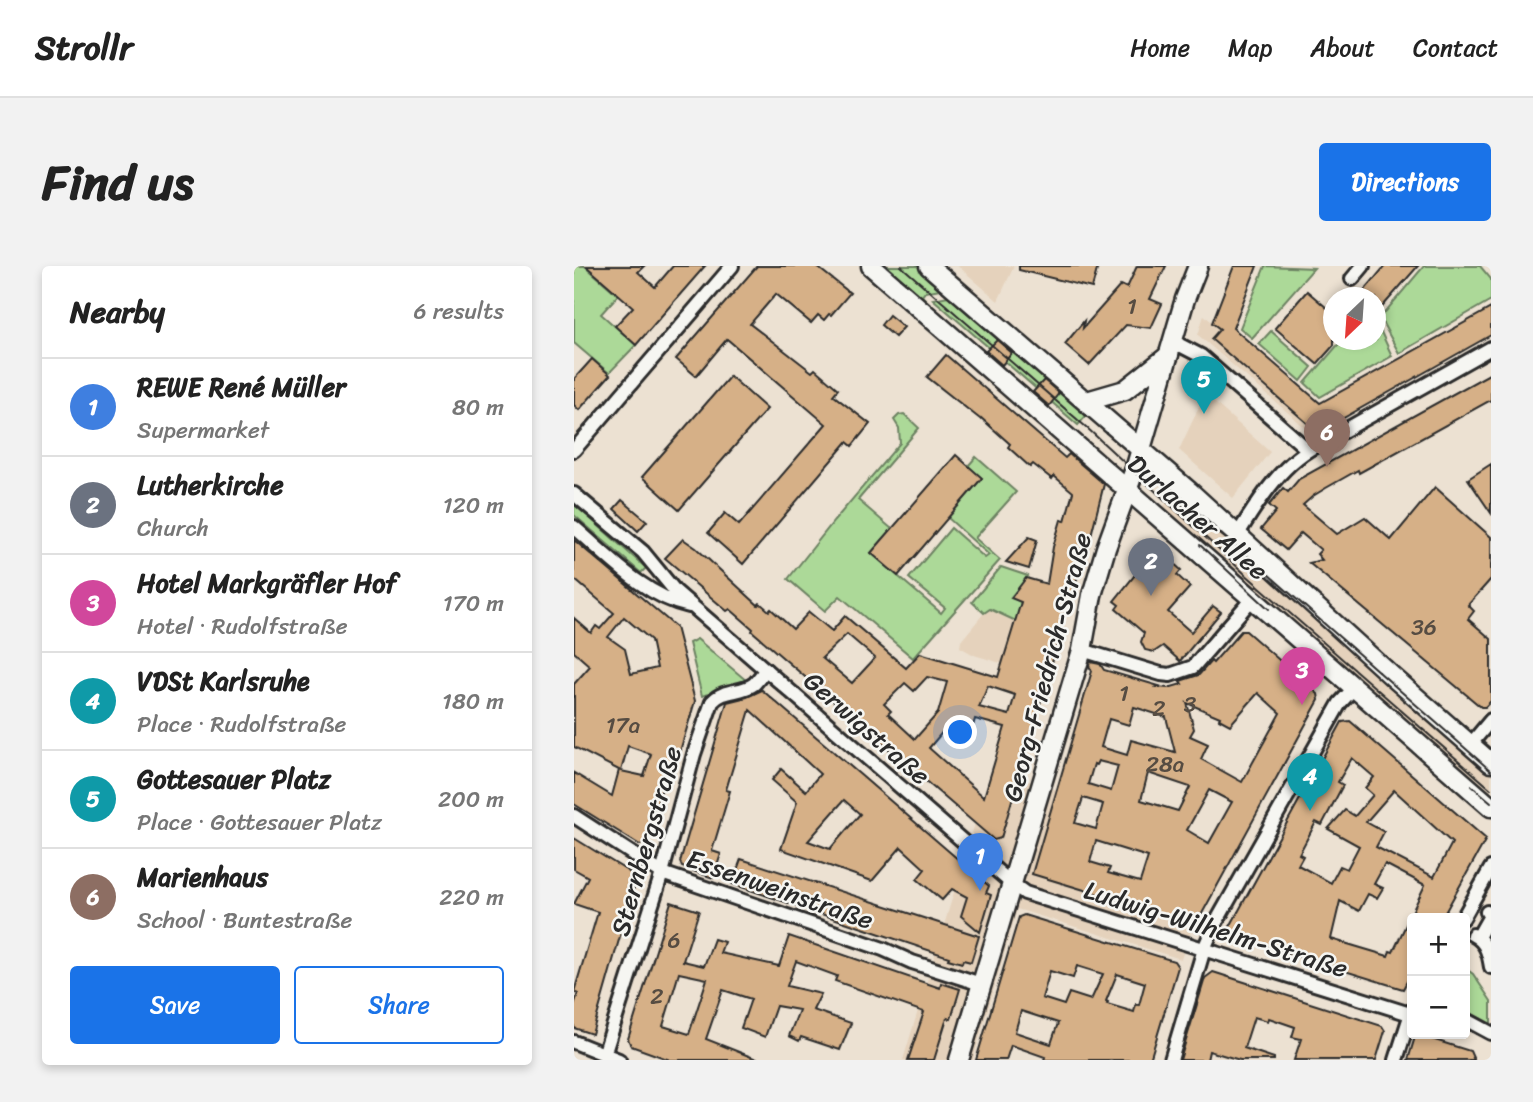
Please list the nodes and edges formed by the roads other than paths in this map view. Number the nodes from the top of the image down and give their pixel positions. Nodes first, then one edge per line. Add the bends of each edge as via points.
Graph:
1 (732, 266) edge
2 (871, 266) edge
3 (929, 266) edge
4 (1198, 266) edge
5 (1363, 266) edge
6 (1352, 279) dead end
7 (1491, 348) edge
8 (1171, 349) junction
9 (1087, 401) junction
10 (1140, 449) junction
11 (1307, 449) junction
12 (574, 450) edge
13 (1127, 489) junction
14 (574, 494) edge
15 (574, 527) edge
16 (1238, 534) junction
17 (1252, 599) junction
18 (693, 606) junction
19 (1082, 650) junction
20 (766, 670) junction
21 (1354, 688) junction
22 (1491, 720) edge
23 (1470, 744) junction
24 (1491, 763) edge
25 (1491, 807) edge
26 (574, 816) edge
27 (1491, 867) edge
28 (662, 873) junction
29 (1011, 883) junction
30 (1487, 912) dead end
31 (1466, 913) edge
32 (1204, 949) junction
33 (1491, 967) edge
34 (981, 984) junction
35 (1407, 1011) edge
36 (1470, 1022) edge
37 (1407, 1025) edge
38 (1491, 1033) edge
39 (574, 1042) edge
40 (604, 1055) junction
41 (619, 1060) edge
42 (959, 1060) edge
43 (1171, 1060) edge
44 (1396, 1060) edge

1 - 12 street
2 - 13 street, Durlacher Allee
3 - 9 street, Durlacher Allee
4 - 8 street, Georg-Friedrich-Straße
5 - 6 street
7 - 11 street
8 - 9 street via 1125,390
8 - 10 street, Georg-Friedrich-Straße
8 - 11 street via 1200,356
9 - 10 street, Durlacher Allee
10 - 13 street, Georg-Friedrich-Straße
10 - 16 street, Durlacher Allee
11 - 16 street via 1286,469
13 - 17 street, Durlacher Allee
13 - 19 street, Georg-Friedrich-Straße via 1095,585
14 - 18 street, Gerwigstraße via 643,552
15 - 18 street, Gerwigstraße via 647,587
16 - 23 street, Durlacher Allee
17 - 19 street via 1193,667 1180,672 1161,674
17 - 21 street, Durlacher Allee
18 - 20 street, Gerwigstraße
19 - 29 street, Georg-Friedrich-Straße
20 - 28 street, Sternbergstraße via 754,684 728,691 712,702
20 - 29 street, Gerwigstraße
21 - 25 street, Durlacher Allee
21 - 32 street via 1340,703
22 - 23 street
23 - 24 street, Durlacher Allee
26 - 28 street, Essenweinstraße
27 - 31 street
28 - 34 street, Essenweinstraße
28 - 40 street, Sternbergstraße
29 - 32 street, Ludwig-Wilhelm-Straße via 1033,897
29 - 34 street, Georg-Friedrich-Straße
30 - 33 street via 1491,914 1476,936 1490,954
32 - 35 street, Ludwig-Wilhelm-Straße
32 - 43 street
34 - 42 street, Georg-Friedrich-Straße
36 - 38 street
37 - 44 street
39 - 40 street
40 - 41 street

